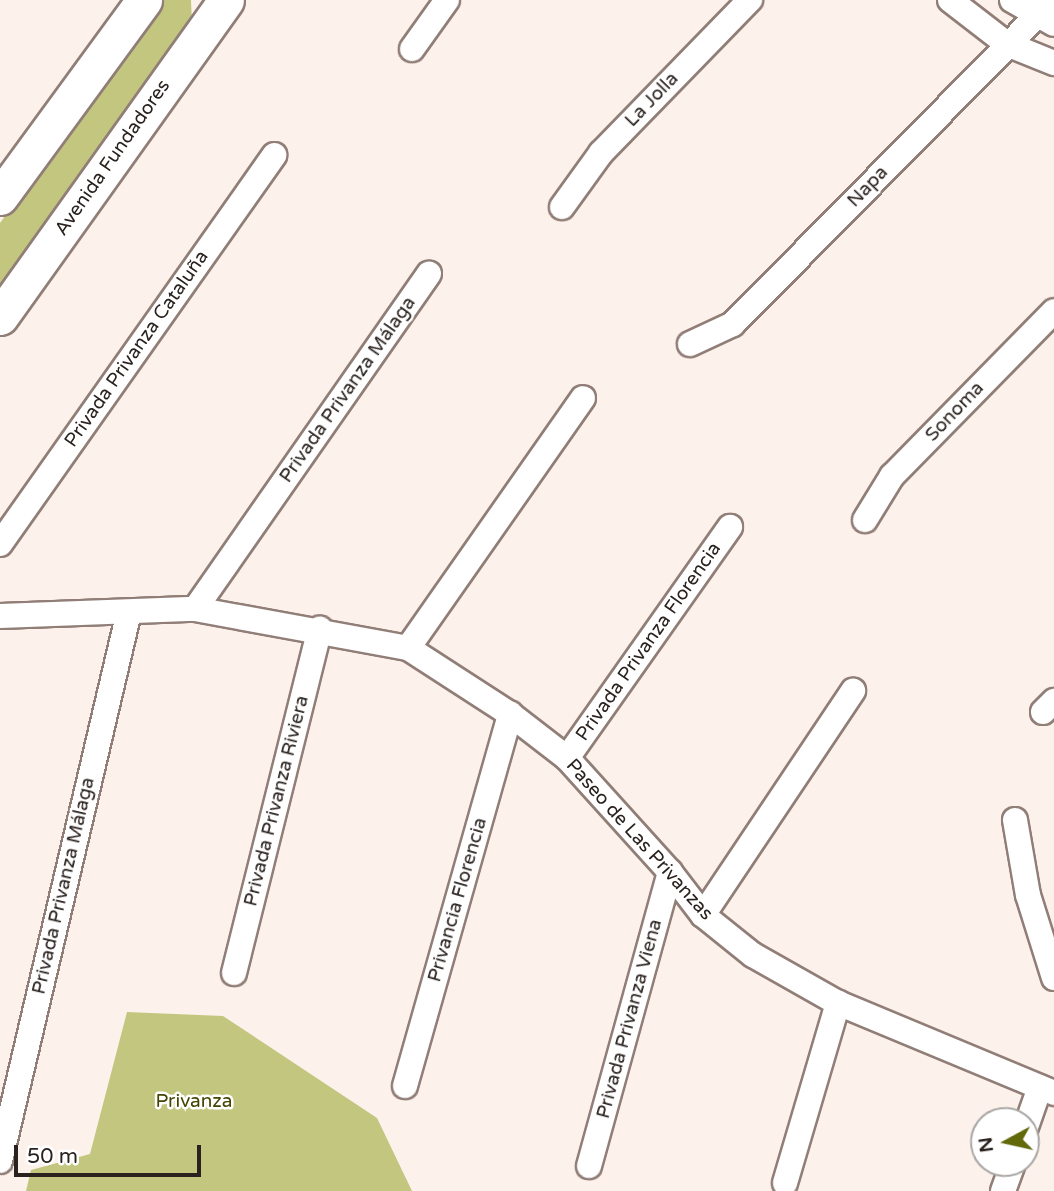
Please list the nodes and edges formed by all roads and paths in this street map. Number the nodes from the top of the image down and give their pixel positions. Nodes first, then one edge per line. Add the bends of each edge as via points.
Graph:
1 (144, 0) edge
2 (226, 0) edge
3 (447, 0) edge
4 (750, 0) edge
5 (950, 0) edge
6 (1012, 0) edge
7 (1048, 14) edge
8 (1007, 44) junction
9 (412, 49) dead end
10 (1054, 63) edge
11 (274, 155) dead end
12 (0, 197) edge
13 (562, 207) dead end
14 (429, 274) dead end
15 (1054, 311) edge
16 (0, 317) edge
17 (690, 344) dead end
18 (583, 398) dead end
19 (865, 520) dead end
20 (730, 527) dead end
21 (0, 544) edge
22 (195, 609) junction
23 (129, 612) junction
24 (4, 613) edge
25 (320, 629) junction
26 (408, 648) junction
27 (853, 691) dead end
28 (510, 714) junction
29 (567, 758) junction
30 (1014, 820) dead end
31 (670, 872) junction
32 (703, 915) junction
33 (234, 973) dead end
34 (1054, 978) edge
35 (838, 1003) junction
36 (405, 1086) dead end
37 (1047, 1090) edge
38 (1037, 1107) edge
39 (0, 1161) edge
40 (589, 1166) dead end
41 (785, 1183) dead end

1 - 12 main road
2 - 16 main road, Avenida Fundadores
3 - 9 street
4 - 13 street, La Jolla via 601,153
5 - 8 street
6 - 7 street
7 - 8 street, Napa
8 - 10 street
8 - 17 street, Napa via 733,324
11 - 21 street, Privada Privanza Cataluña
14 - 22 street, Privada Privanza Málaga
15 - 19 street, Sonoma via 892,476
18 - 26 street
20 - 29 street, Privada Privanza Florencia
22 - 23 street, Paseo de Las Privanzas
22 - 25 street, Paseo de Las Privanzas
23 - 24 street, Paseo de Las Privanzas
23 - 39 street, Privada Privanza Málaga
25 - 26 street, Paseo de Las Privanzas
25 - 33 street, Privada Privanza Riviera
26 - 28 street, Paseo de Las Privanzas
27 - 32 street
28 - 29 street, Paseo de Las Privanzas
28 - 36 street, Privancia Florencia
29 - 31 street, Paseo de Las Privanzas
30 - 34 street via 1031,906
31 - 32 street, Paseo de Las Privanzas
31 - 40 street, Privada Privanza Viena
32 - 35 street, Paseo de Las Privanzas via 753,956
35 - 37 street, Paseo de Las Privanzas
35 - 41 street
37 - 38 street

